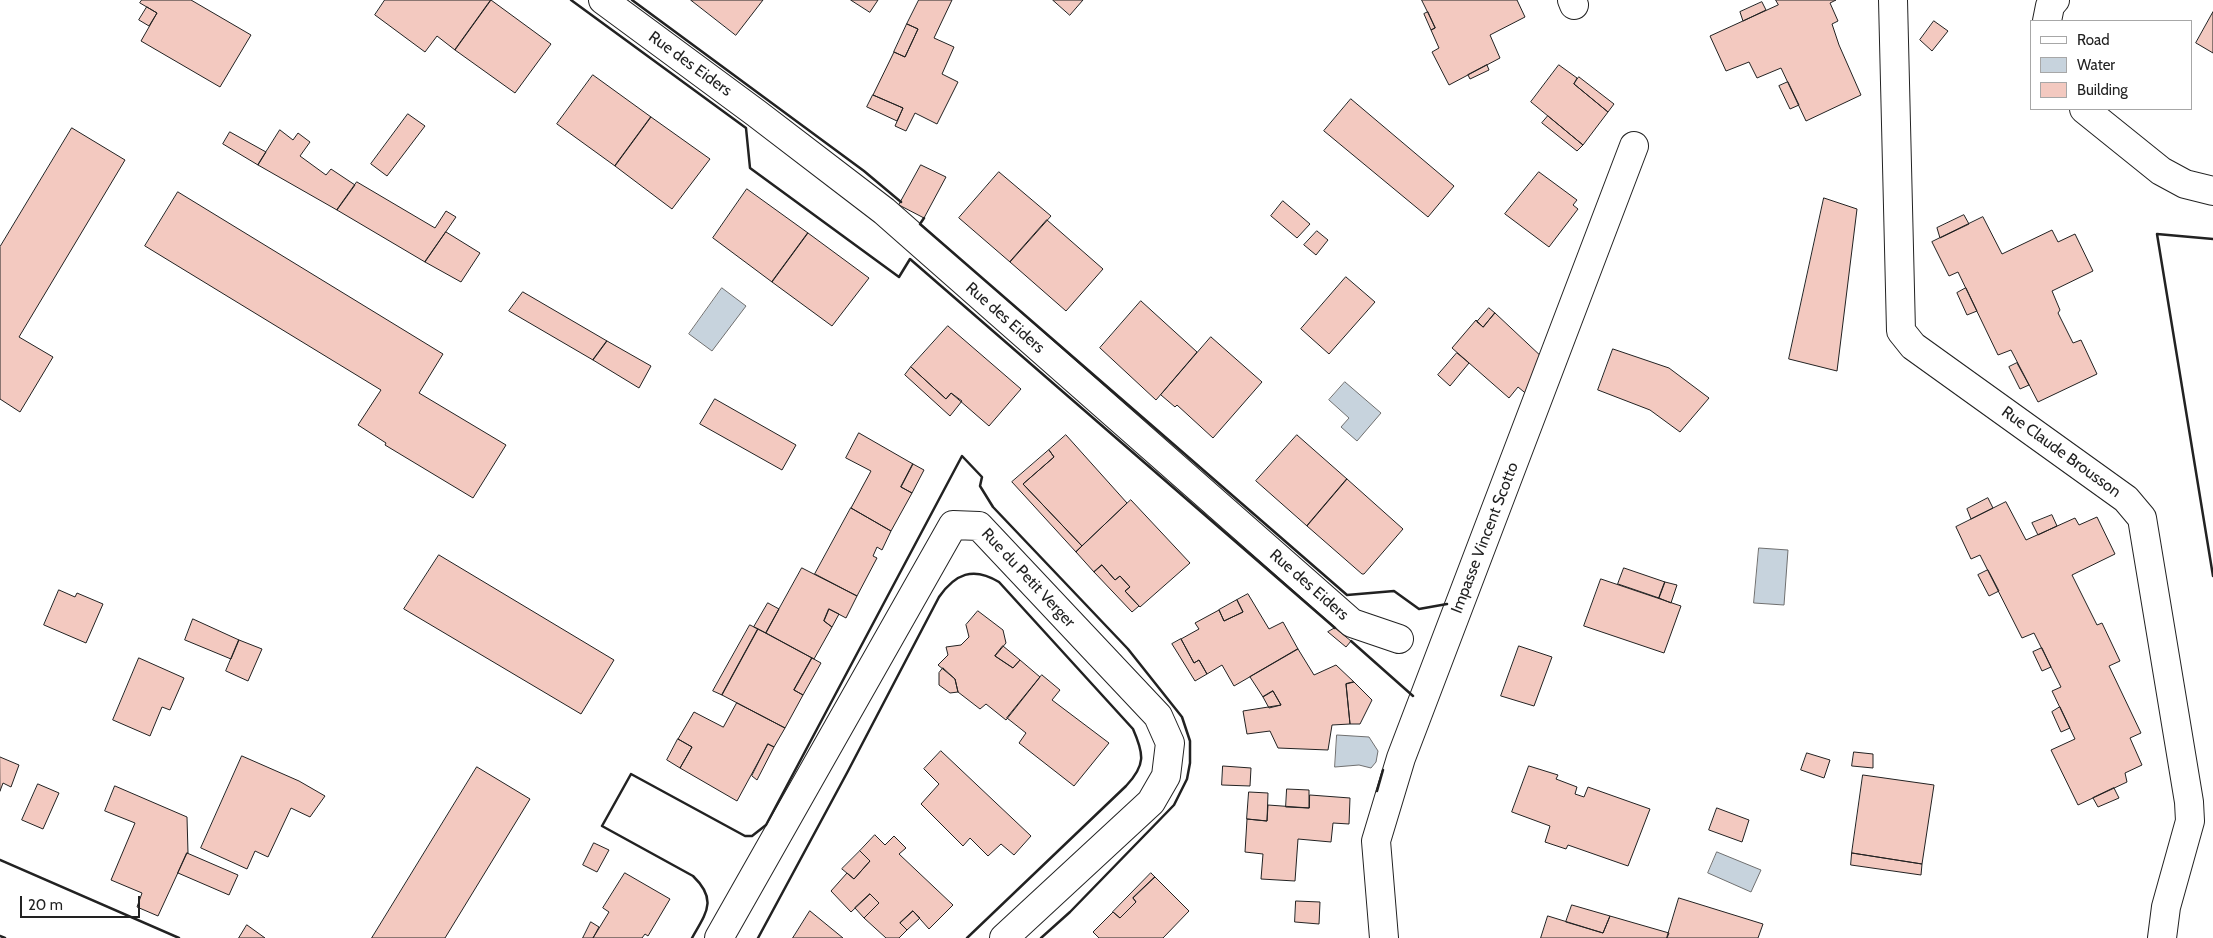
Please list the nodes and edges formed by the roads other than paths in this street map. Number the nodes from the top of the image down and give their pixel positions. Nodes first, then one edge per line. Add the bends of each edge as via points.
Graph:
1 (604, 0) edge
2 (1893, 0) edge
3 (2055, 0) edge
4 (2047, 20) edge
5 (2085, 110) edge
6 (1634, 146) dead end
7 (2213, 191) edge
8 (1399, 639) dead end
9 (719, 938) edge
10 (1004, 938) edge
11 (1384, 938) edge
12 (2162, 938) edge

1 - 8 street, Rue des Eiders via 884,211 1352,623
2 - 12 street, Rue Claude Brousson via 1901,331 1913,346 2126,500 2142,518 2190,821 2166,907
3 - 4 street
5 - 7 street via 2161,171 2185,184
6 - 11 street, Impasse Vincent Scotto via 1401,758 1376,841
9 - 10 street, Rue du Petit Verger via 953,525 979,526 1158,716 1170,743 1166,776 1151,802

